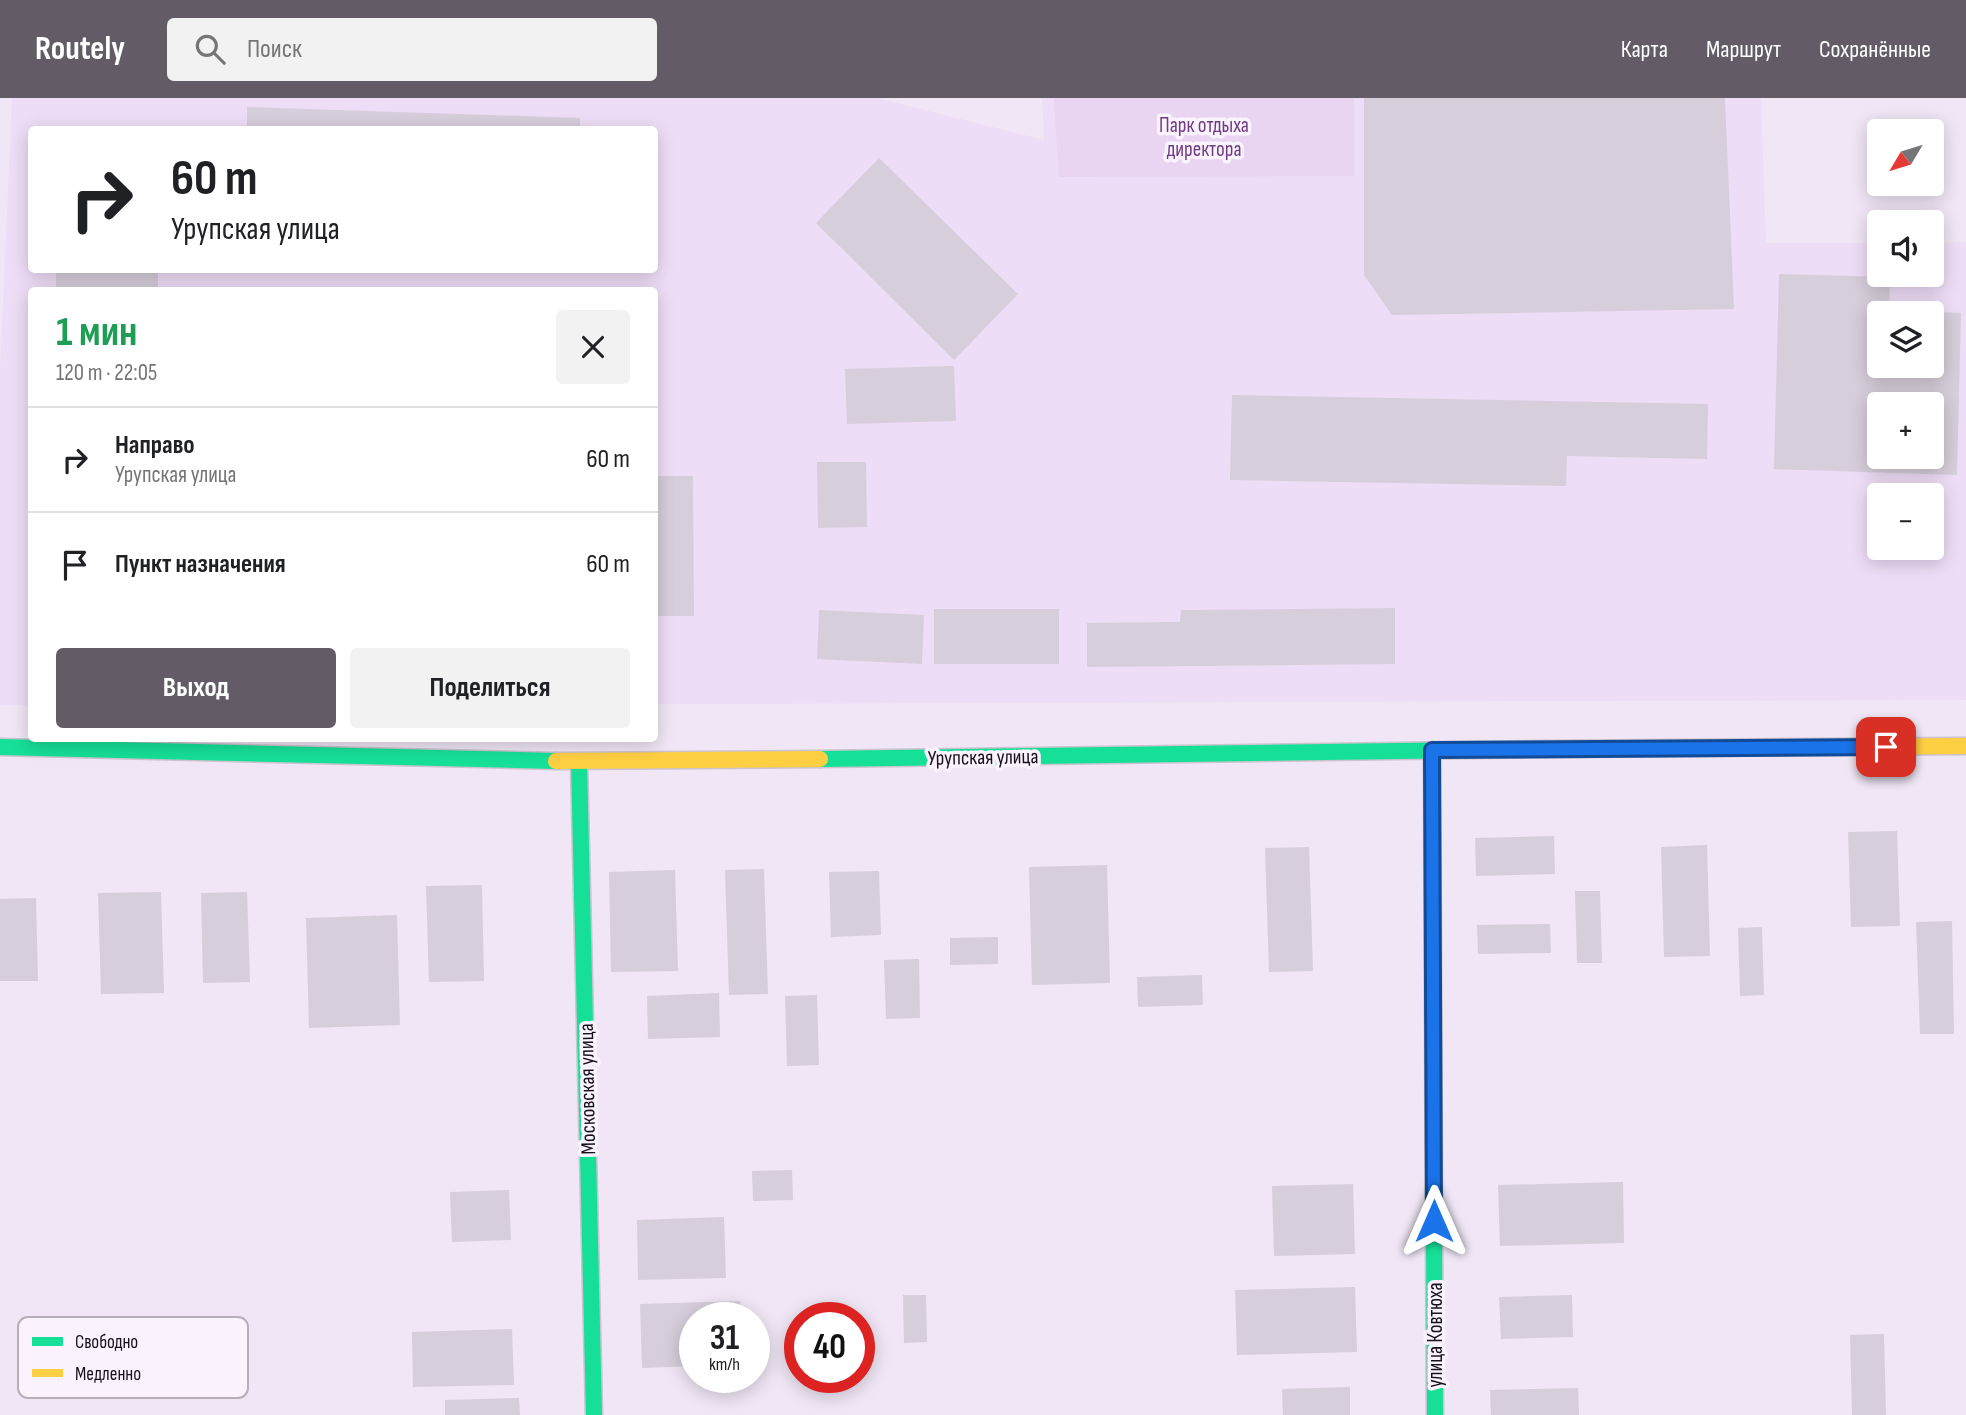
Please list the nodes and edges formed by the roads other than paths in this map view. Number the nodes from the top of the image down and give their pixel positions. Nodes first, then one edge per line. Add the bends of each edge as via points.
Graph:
1 (1966, 746) edge
2 (0, 747) edge
3 (1432, 750) junction
4 (579, 762) junction
5 (594, 1415) edge
6 (1435, 1415) edge

1 - 3 street, Урупская улица
2 - 4 street, Урупская улица
3 - 4 street, Урупская улица
3 - 6 street, улица Ковтюха
4 - 5 street, Московская улица

